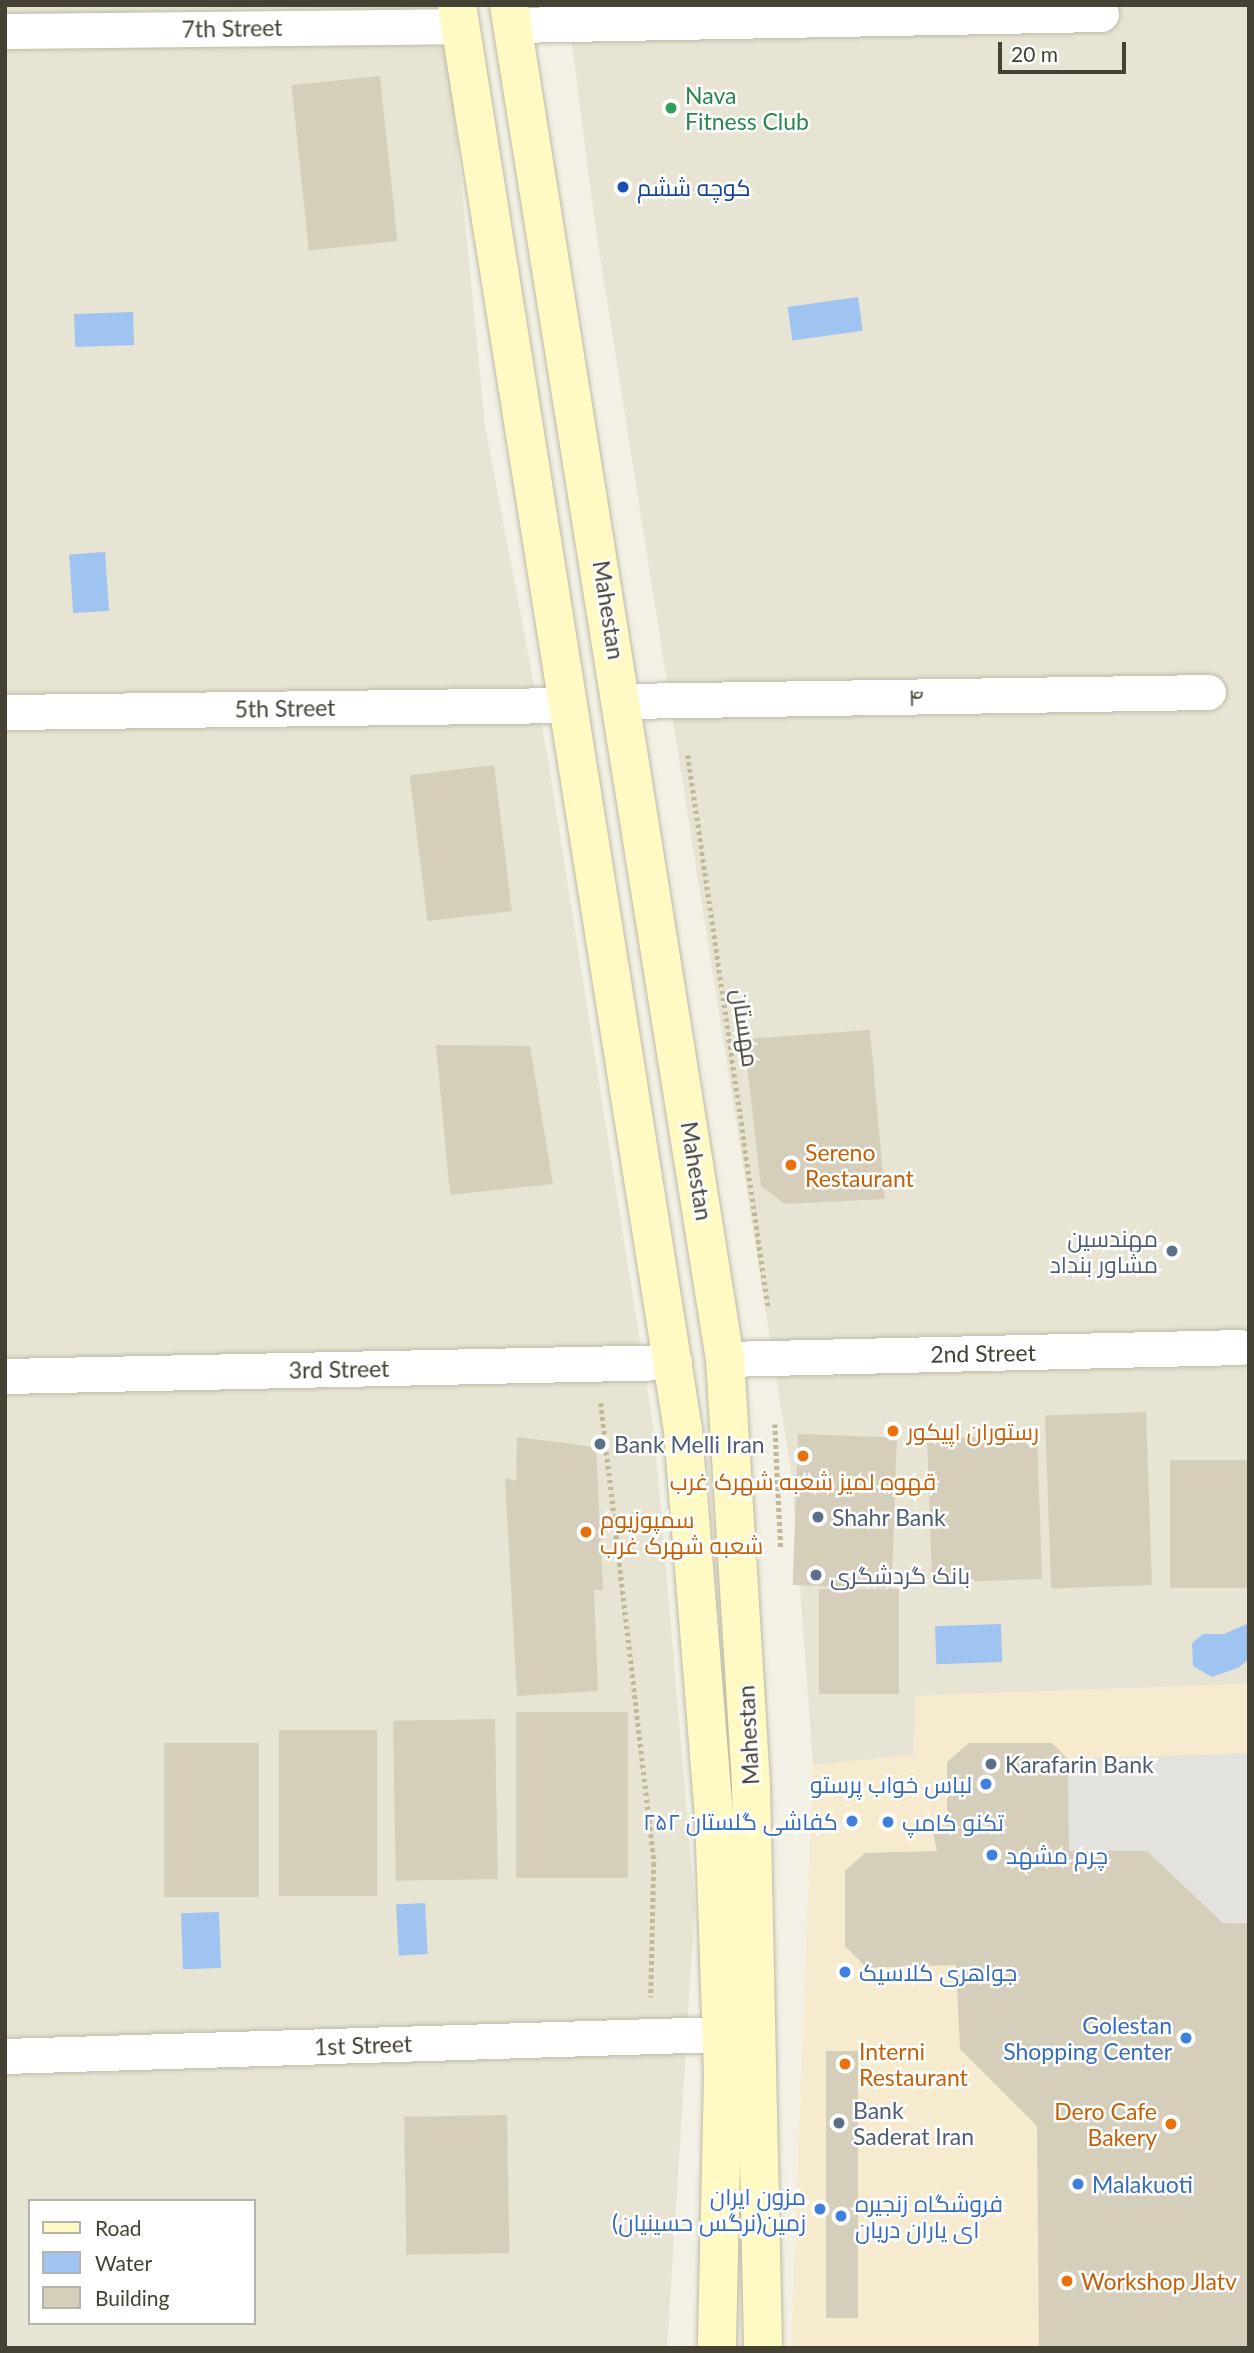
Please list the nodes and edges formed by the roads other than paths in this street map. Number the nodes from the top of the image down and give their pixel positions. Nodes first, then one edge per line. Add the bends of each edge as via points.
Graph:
1 (1101, 14) dead end
2 (458, 15) edge
3 (511, 15) edge
4 (5, 31) edge
5 (1208, 692) dead end
6 (624, 701) junction
7 (566, 705) junction
8 (5, 712) edge
9 (1240, 1347) dead end
10 (726, 1359) junction
11 (674, 1362) junction
12 (5, 1376) edge
13 (751, 1787) junction
14 (712, 1790) junction
15 (739, 2034) junction
16 (5, 2056) edge
17 (718, 2340) edge
18 (763, 2344) edge

1 - 3 street
2 - 3 street
2 - 4 street, 7th Street
2 - 7 street
3 - 6 street, Mahestan
5 - 6 street, ۴
6 - 7 street
6 - 10 street, Mahestan
7 - 8 street, 5th Street
7 - 11 street
9 - 10 street, 2nd Street
10 - 11 street
10 - 13 street, Mahestan
11 - 12 street, 3rd Street
11 - 14 street
13 - 14 street
13 - 15 street, Mahestan
14 - 15 street
15 - 16 street, 1st Street
15 - 17 street
15 - 18 street, Mahestan
17 - 18 street

